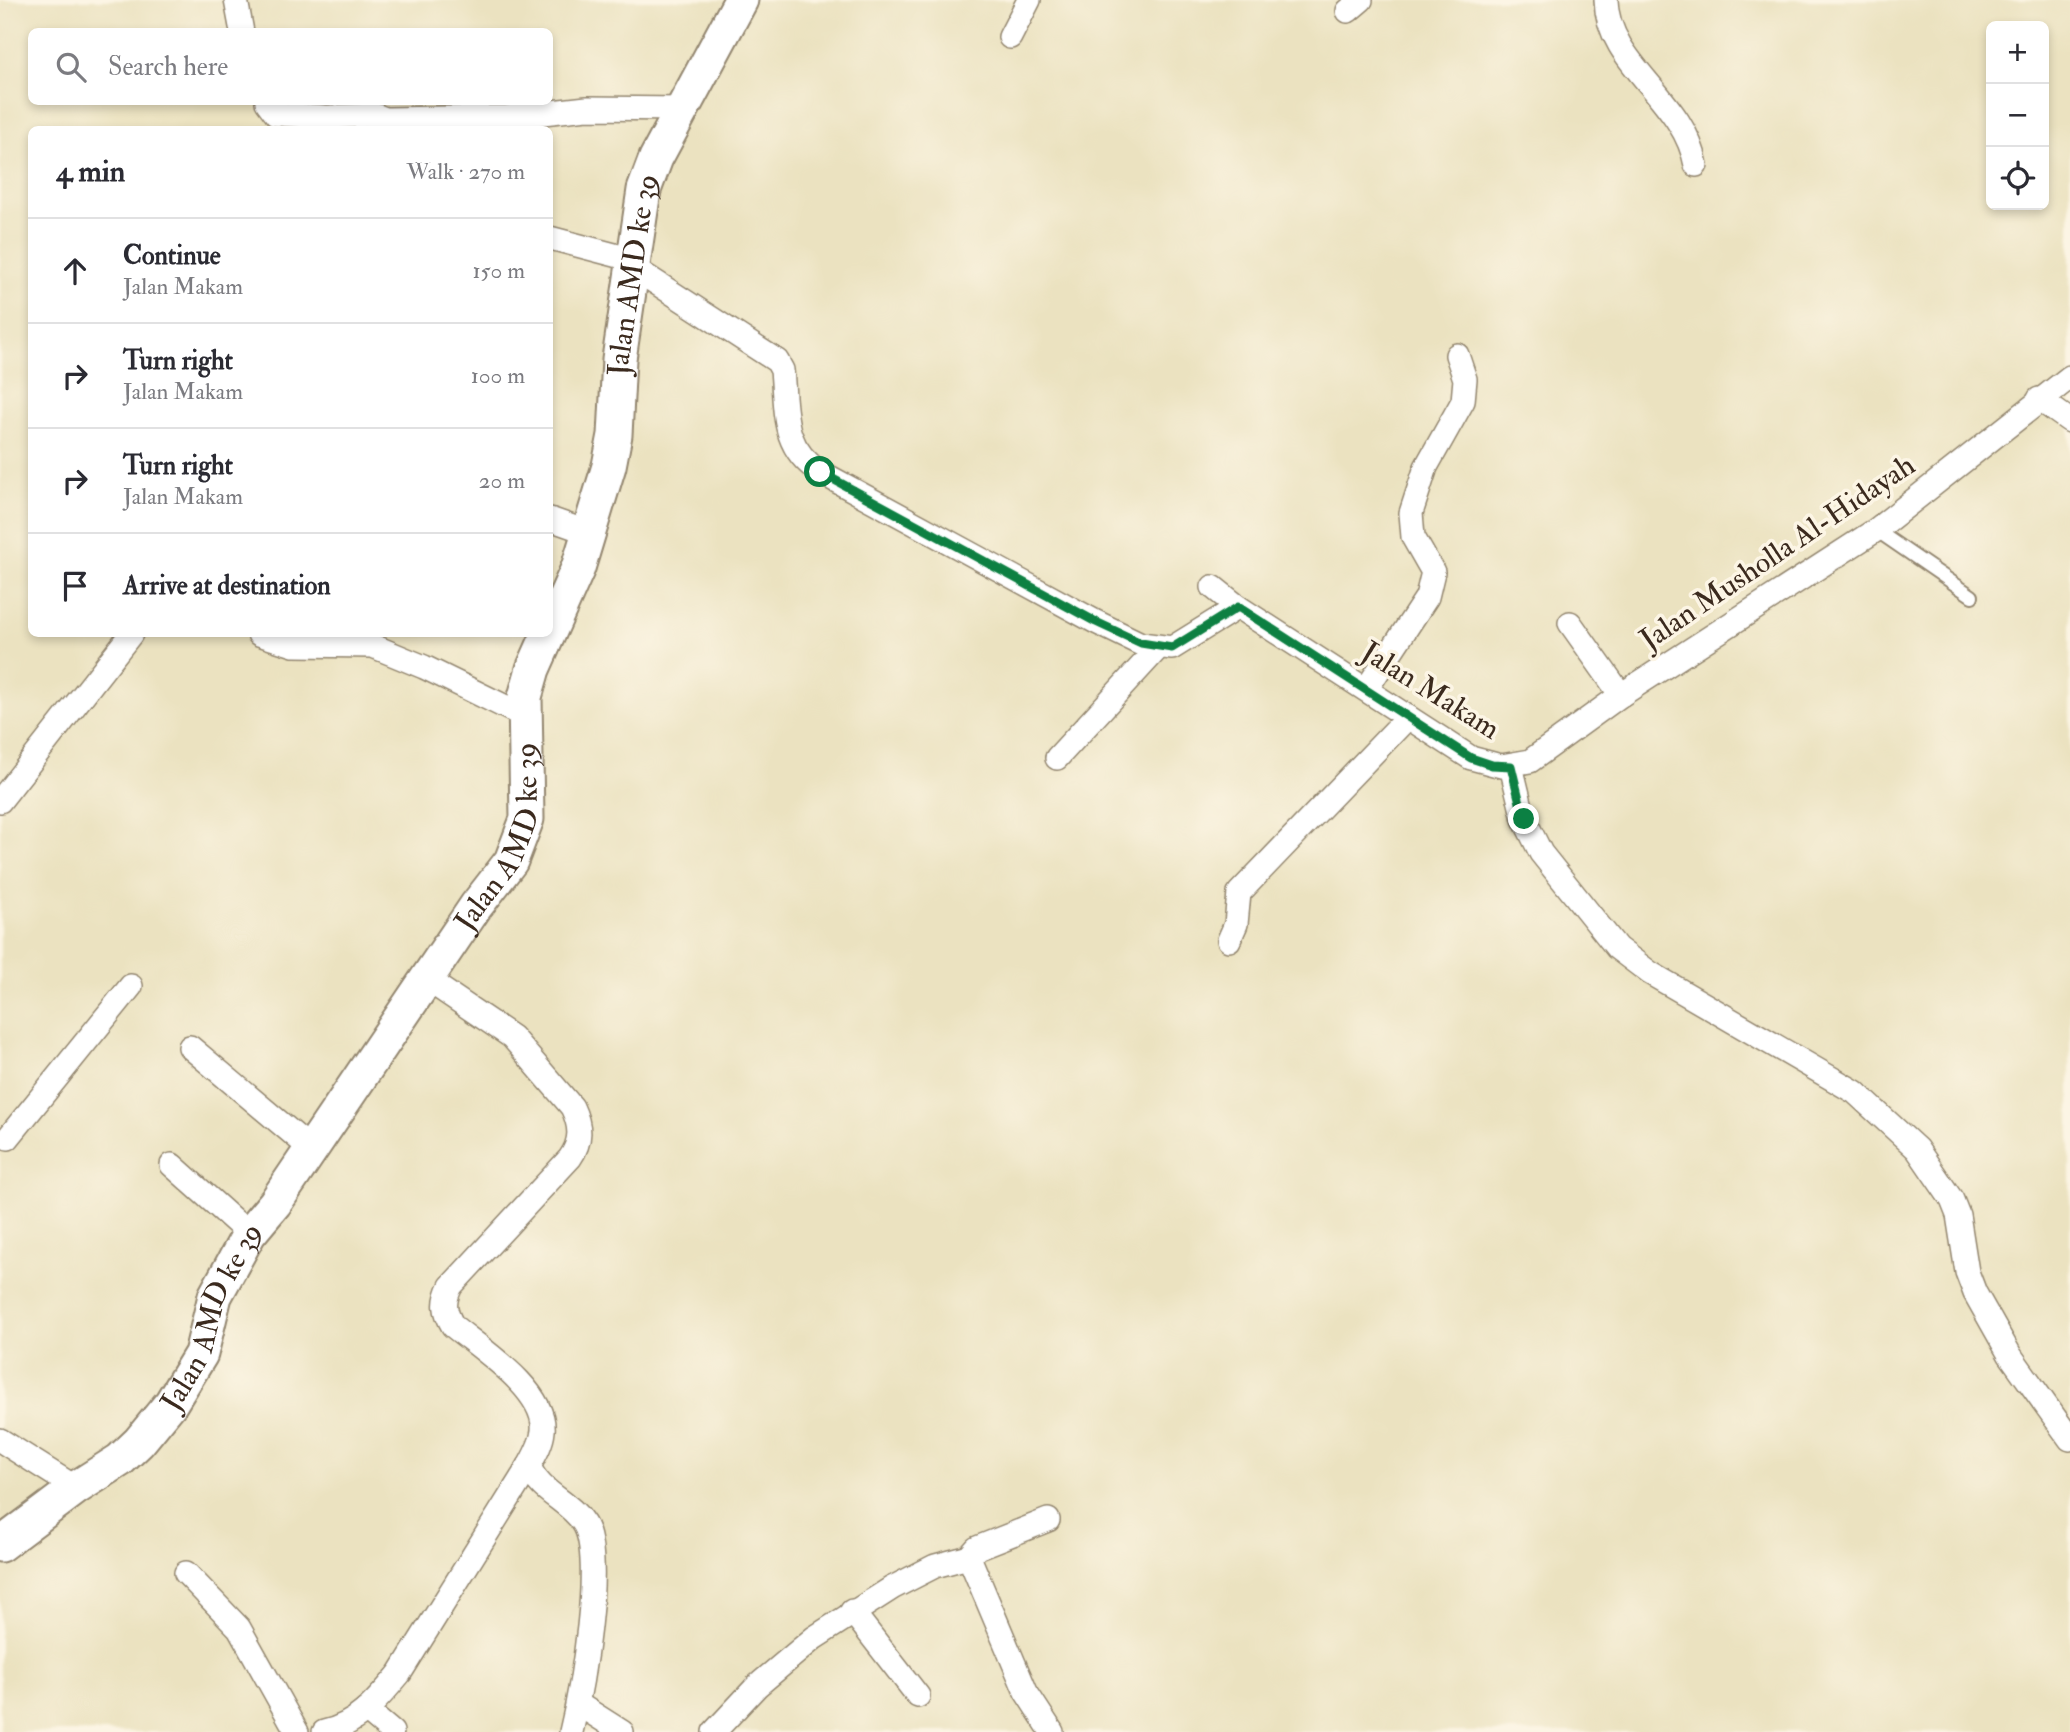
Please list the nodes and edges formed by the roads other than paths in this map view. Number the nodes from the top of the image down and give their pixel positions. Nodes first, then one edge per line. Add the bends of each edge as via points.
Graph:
1 (236, 0) edge
2 (741, 0) edge
3 (1029, 0) edge
4 (1606, 0) edge
5 (241, 28) edge
6 (1010, 37) dead end
7 (269, 105) edge
8 (683, 109) junction
9 (1696, 165) dead end
10 (553, 239) edge
11 (633, 263) junction
12 (1457, 355) dead end
13 (2070, 377) edge
14 (2039, 400) junction
15 (2070, 421) edge
16 (553, 520) edge
17 (1876, 530) junction
18 (590, 533) junction
19 (1213, 587) dead end
20 (1972, 596) dead end
21 (1238, 607) junction
22 (1570, 623) dead end
23 (553, 624) edge
24 (129, 637) edge
25 (269, 637) edge
26 (547, 637) edge
27 (1158, 648) junction
28 (1367, 688) junction
29 (1621, 695) junction
30 (526, 717) junction
31 (1408, 717) junction
32 (1057, 758) dead end
33 (1511, 766) junction
34 (0, 801) edge
35 (1229, 940) dead end
36 (428, 979) junction
37 (131, 986) dead end
38 (190, 1047) dead end
39 (3, 1141) edge
40 (311, 1149) junction
41 (172, 1165) dead end
42 (249, 1234) junction
43 (2070, 1439) edge
44 (0, 1440) edge
45 (529, 1466) junction
46 (76, 1488) junction
47 (1048, 1520) dead end
48 (0, 1545) edge
49 (969, 1557) junction
50 (186, 1573) dead end
51 (852, 1611) junction
52 (918, 1696) dead end
53 (578, 1704) junction
54 (366, 1710) junction
55 (296, 1732) edge
56 (324, 1732) edge
57 (392, 1732) edge
58 (571, 1732) edge
59 (622, 1732) edge
60 (714, 1732) edge
61 (1052, 1732) edge

1 - 5 street
2 - 8 street, Jalan AMD ke 39
3 - 6 street
4 - 9 street via 1609,23 1637,72 1675,112 1692,143
7 - 8 street via 276,114 376,115 385,119 508,117 587,108
8 - 11 street, Jalan AMD ke 39 via 644,190
10 - 11 street
11 - 18 street, Jalan AMD ke 39 via 619,359 615,435
11 - 27 street via 777,361 791,439 806,463 1096,622
12 - 28 street via 1465,379 1463,401 1426,467 1411,513 1413,537 1430,562 1431,584
13 - 14 street, Jalan Musholla Al-Hidayah
14 - 15 street
14 - 17 street, Jalan Musholla Al-Hidayah
16 - 18 street
17 - 20 lane
17 - 29 street, Jalan Musholla Al-Hidayah
18 - 23 street, Jalan AMD ke 39
19 - 21 street, Jalan Makam
21 - 27 street via 1172,648
21 - 28 street, Jalan Makam
22 - 29 street
24 - 34 street
25 - 30 street via 295,645 373,646
26 - 30 street, Jalan AMD ke 39 via 525,697
27 - 32 street
28 - 31 street, Jalan Makam
29 - 33 street, Jalan Musholla Al-Hidayah via 1530,761
30 - 36 street, Jalan AMD ke 39 via 527,819 520,843
31 - 33 street, Jalan Makam via 1471,758
31 - 35 street via 1239,893 1236,925
33 - 43 street, Jalan Makam via 1524,819 1541,853 1617,948 1650,974 1855,1092 1917,1149 1952,1200 1975,1293 2010,1355
36 - 40 street, Jalan AMD ke 39
36 - 45 street via 512,1037 578,1121 580,1135 570,1158 451,1286 444,1300 453,1326 528,1390 537,1403 544,1431
37 - 39 street
38 - 40 street
40 - 42 street, Jalan AMD ke 39
41 - 42 street
42 - 46 street, Jalan AMD ke 39 via 215,1296 201,1354 171,1402 120,1460
44 - 46 street
45 - 53 street via 535,1481 577,1516 591,1538 593,1570
45 - 54 street via 422,1642
46 - 48 street, Jalan AMD ke 39
47 - 49 street via 977,1548
49 - 51 street via 935,1566
49 - 61 street via 1026,1692
50 - 55 street via 239,1628
51 - 52 street
51 - 60 street via 788,1659
53 - 58 street
53 - 59 street
54 - 56 street
54 - 57 street

